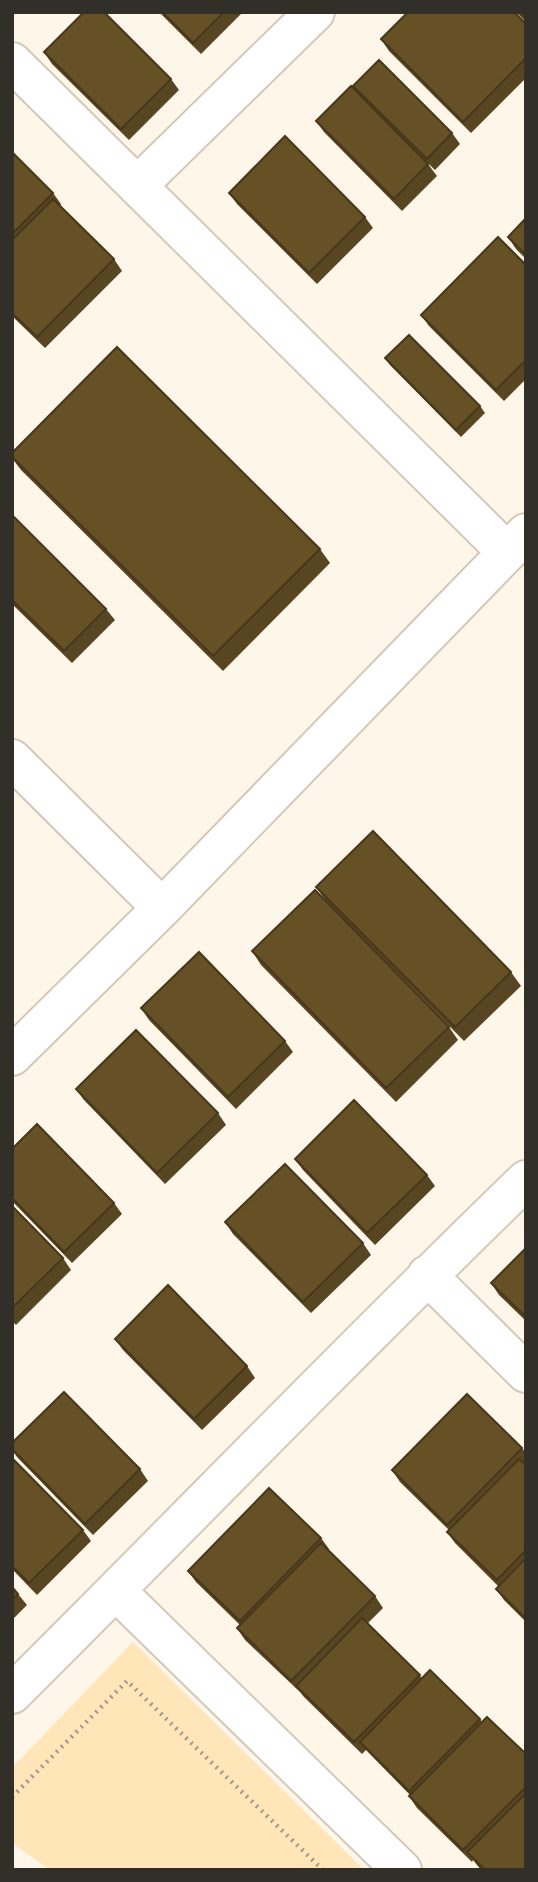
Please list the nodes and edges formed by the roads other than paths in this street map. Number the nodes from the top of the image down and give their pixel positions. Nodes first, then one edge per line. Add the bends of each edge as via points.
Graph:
1 (315, 12) edge
2 (12, 62) edge
3 (137, 186) junction
4 (516, 543) edge
5 (12, 759) edge
6 (162, 908) junction
7 (12, 1056) edge
8 (526, 1180) edge
9 (427, 1275) junction
10 (526, 1373) edge
11 (116, 1591) junction
12 (12, 1694) edge
13 (402, 1870) edge

1 - 3 street
2 - 3 street
3 - 4 street
4 - 6 street
5 - 6 street
6 - 7 street
8 - 9 street
9 - 10 street
9 - 11 street
11 - 12 street
11 - 13 street

